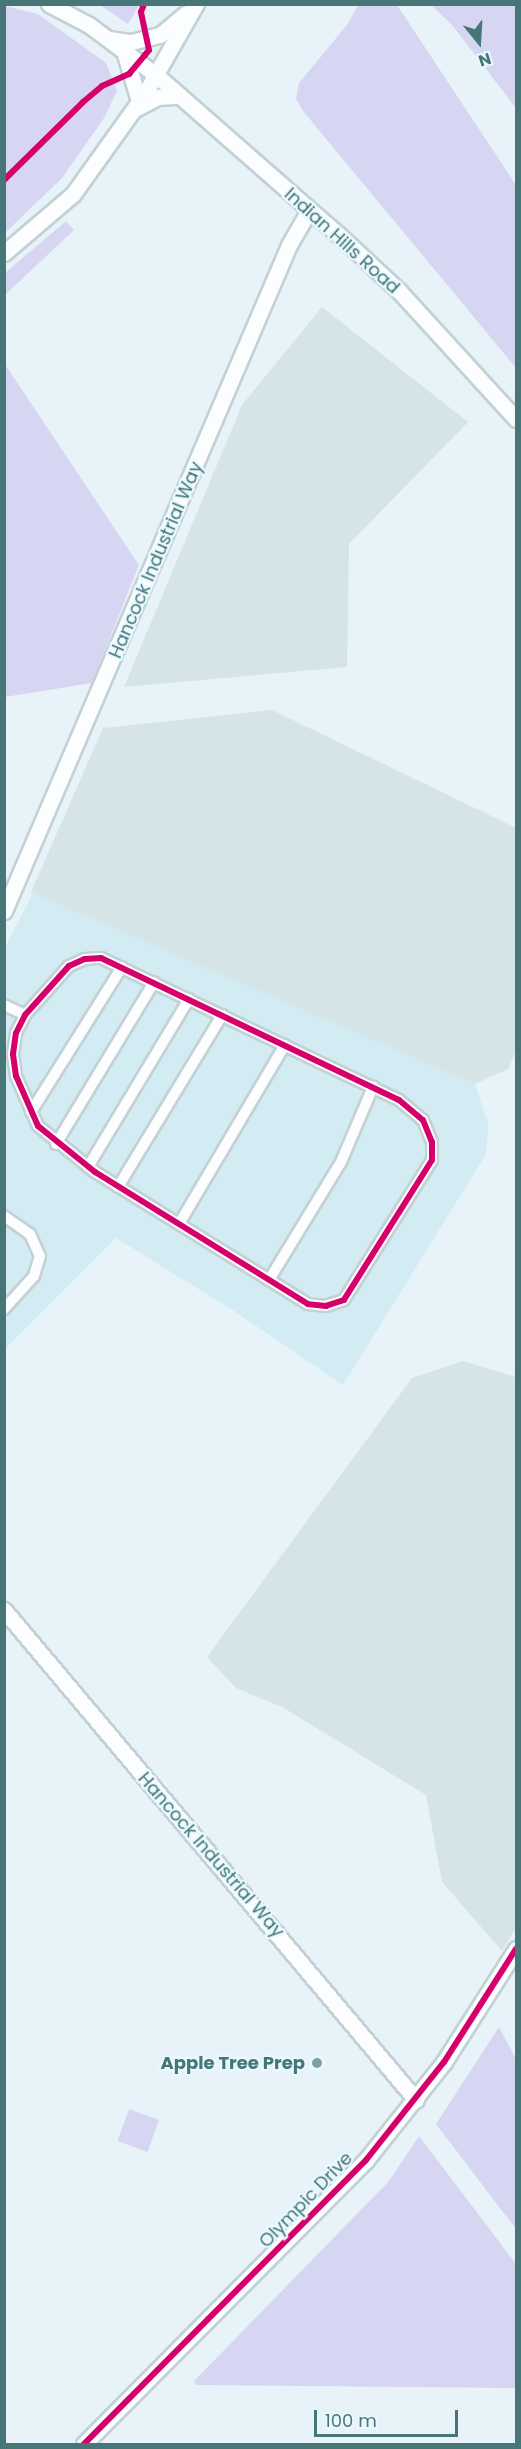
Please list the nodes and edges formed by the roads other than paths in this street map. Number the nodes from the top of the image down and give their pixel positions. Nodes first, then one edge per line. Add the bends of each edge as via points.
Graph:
1 (49, 4) edge
2 (196, 4) edge
3 (108, 39) junction
4 (124, 51) junction
5 (156, 75) junction
6 (180, 96) junction
7 (136, 106) junction
8 (309, 211) junction
9 (4, 253) edge
10 (516, 419) edge
11 (4, 911) edge
12 (122, 967) junction
13 (154, 982) junction
14 (189, 999) junction
15 (4, 1005) edge
16 (25, 1015) junction
17 (222, 1015) junction
18 (285, 1045) junction
19 (373, 1087) junction
20 (31, 1113) junction
21 (56, 1144) junction
22 (87, 1167) junction
23 (118, 1187) junction
24 (4, 1215) edge
25 (179, 1224) junction
26 (269, 1280) junction
27 (9, 1297) edge
28 (4, 1309) edge
29 (4, 1610) edge
30 (516, 1949) edge
31 (416, 2100) junction
32 (84, 2445) edge

1 - 3 street, Indian Hills Road
2 - 3 street via 160,35 131,42
2 - 5 street
3 - 4 street, Indian Hills Road
4 - 5 street, Indian Hills Road
4 - 7 street
5 - 6 street, Indian Hills Road
5 - 7 street
6 - 7 street via 158,97
6 - 8 street, Indian Hills Road
7 - 9 street via 73,194
8 - 10 street, Indian Hills Road via 399,291
8 - 11 street, Hancock Industrial Way via 289,245
12 - 13 street
12 - 16 street via 101,958 76,962
12 - 20 street
13 - 14 street
13 - 21 street
14 - 17 street
14 - 22 street
15 - 16 street
16 - 20 street via 16,1033 13,1054 16,1076
17 - 18 street
17 - 23 street
18 - 19 street
18 - 25 street
19 - 26 street via 332,1179
19 - 26 street via 418,1112 429,1131 432,1160 344,1300 314,1306
20 - 21 street
21 - 22 street
22 - 23 street
23 - 25 street
24 - 27 street via 30,1234 40,1256 34,1276
25 - 26 street
27 - 28 street
29 - 31 street, Hancock Industrial Way
30 - 31 street, Olympic Drive
31 - 32 street, Olympic Drive via 338,2190

